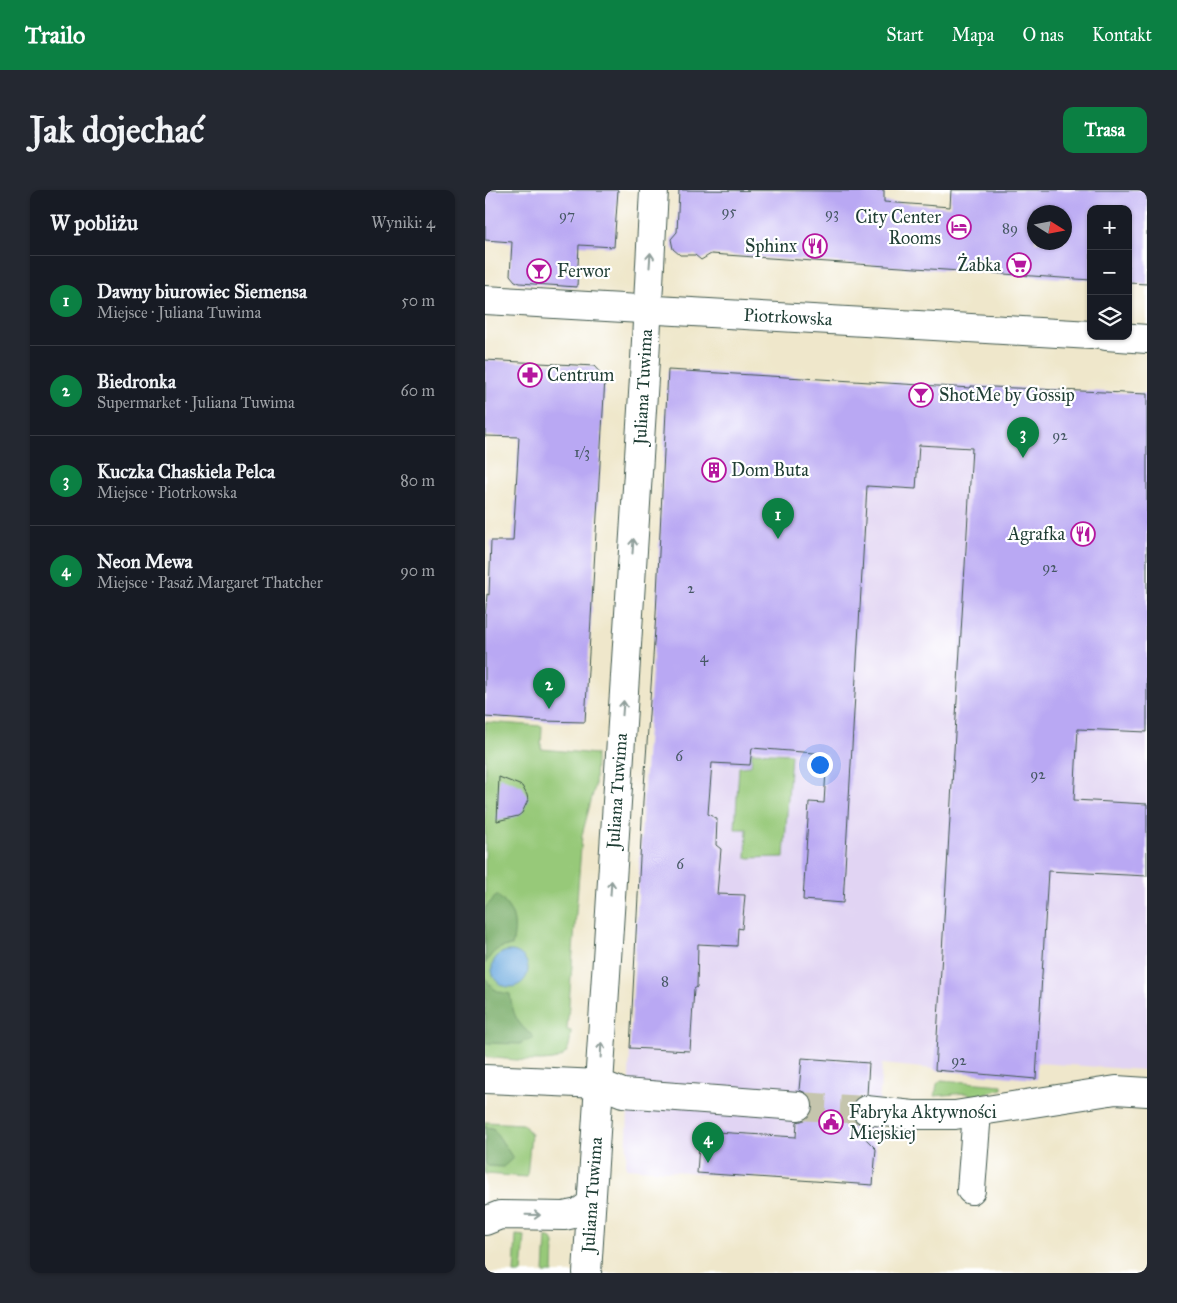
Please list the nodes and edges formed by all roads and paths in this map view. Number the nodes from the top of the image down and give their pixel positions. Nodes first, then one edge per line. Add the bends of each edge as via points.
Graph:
1 (654, 190) edge
2 (485, 300) edge
3 (647, 309) junction
4 (1087, 335) edge
5 (1132, 338) edge
6 (1147, 339) edge
7 (485, 1079) edge
8 (600, 1084) junction
9 (1147, 1092) edge
10 (798, 1106) tunnel mouth
11 (866, 1110) tunnel mouth
12 (977, 1112) junction
13 (971, 1190) dead end
14 (591, 1204) junction
15 (490, 1217) edge
16 (587, 1273) edge

3 -> 1 street, Juliana Tuwima
2 - 3 street, Piotrkowska
3 - 4 street, Piotrkowska
8 -> 3 street, Juliana Tuwima
5 - 6 street
7 - 8 street
8 - 10 street via 623,1093
8 - 14 street, Juliana Tuwima
9 - 12 street via 1116,1090
11 - 12 street via 943,1116
12 - 13 street
15 -> 14 street via 564,1216 578,1214
14 - 16 street, Juliana Tuwima

